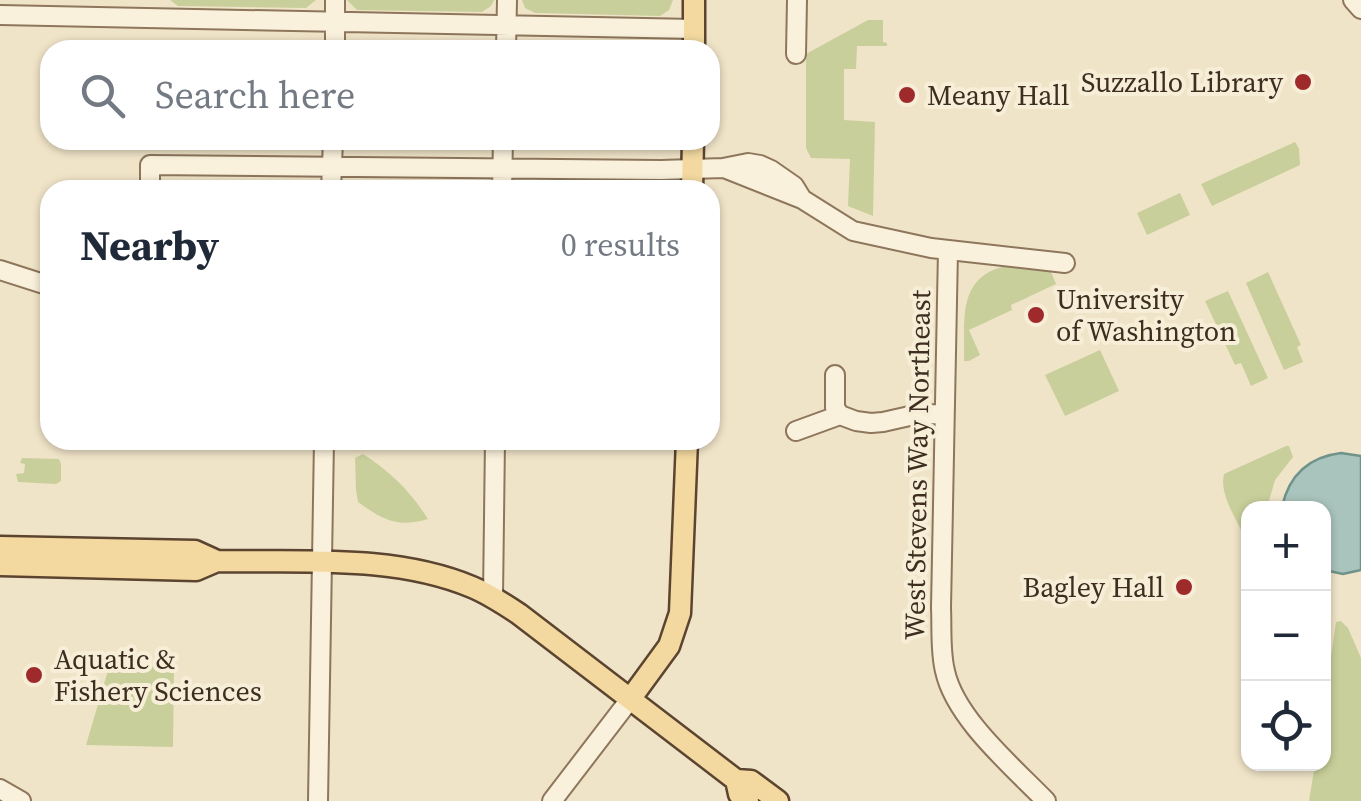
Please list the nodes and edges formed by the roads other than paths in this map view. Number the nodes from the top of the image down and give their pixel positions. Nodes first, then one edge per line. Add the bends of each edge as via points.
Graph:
1 (335, 0) edge
2 (507, 0) edge
3 (694, 0) edge
4 (797, 0) edge
5 (1353, 0) edge
6 (154, 9) edge
7 (1361, 9) edge
8 (0, 15) edge
9 (336, 23) junction
10 (506, 27) junction
11 (335, 40) edge
12 (506, 40) edge
13 (694, 40) edge
14 (796, 54) dead end
15 (332, 150) edge
16 (504, 150) edge
17 (693, 150) edge
18 (332, 165) junction
19 (503, 168) junction
20 (692, 179) edge
21 (150, 180) edge
22 (331, 180) edge
23 (502, 180) edge
24 (948, 250) junction
25 (1065, 263) dead end
26 (0, 270) edge
27 (40, 283) edge
28 (835, 375) dead end
29 (938, 414) dead end
30 (840, 415) junction
31 (796, 431) dead end
32 (324, 450) edge
33 (495, 450) edge
34 (687, 450) edge
35 (0, 547) edge
36 (218, 561) junction
37 (320, 563) junction
38 (0, 565) edge
39 (493, 597) junction
40 (631, 698) junction
41 (736, 780) junction
42 (0, 789) edge
43 (21, 801) edge
44 (318, 801) edge
45 (552, 801) edge
46 (748, 801) edge
47 (778, 801) edge
48 (1046, 801) edge

1 - 9 street
2 - 10 street
3 - 13 main road
4 - 14 street
5 - 7 street
6 - 8 street
6 - 9 street
9 - 10 street
9 - 11 street
10 - 12 street
10 - 13 street
15 - 18 street
16 - 19 street
17 - 20 main road
18 - 19 street, West Stevens Way Northeast
18 - 21 street, West Stevens Way Northeast via 150,165
18 - 22 street
19 - 20 street, West Stevens Way Northeast
19 - 23 street
20 - 24 street, West Stevens Way Northeast via 723,168 802,199 853,232
24 - 25 street
24 - 48 street, West Stevens Way Northeast via 942,658 961,709
26 - 27 street
28 - 30 street
29 - 30 street via 871,423
30 - 31 street
32 - 37 street
33 - 39 street
34 - 40 main road via 680,614 669,646
35 - 36 main road via 195,551
36 - 37 main road
36 - 38 main road via 196,570
37 - 39 main road via 416,570
37 - 44 street
39 - 40 main road
40 - 41 main road
40 - 45 street
41 - 46 main road
41 - 47 main road via 751,781
42 - 43 street

